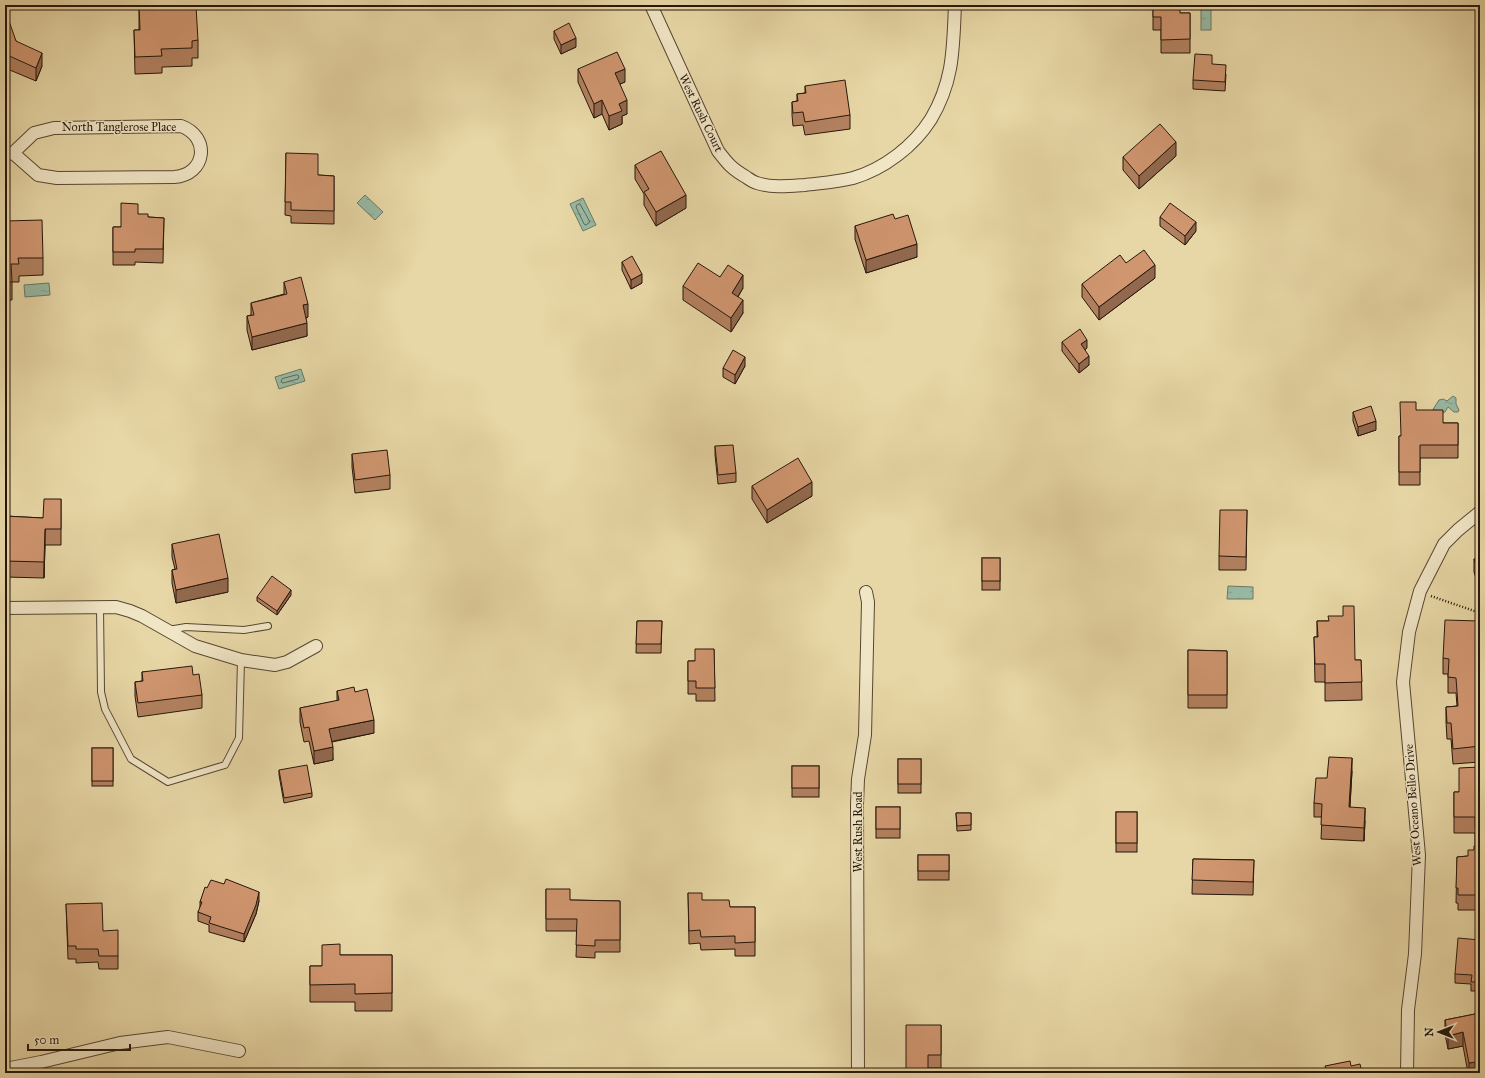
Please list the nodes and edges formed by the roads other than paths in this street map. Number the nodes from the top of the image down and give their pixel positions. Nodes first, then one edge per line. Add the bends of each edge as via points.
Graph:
1 (651, 5) edge
2 (955, 5) edge
3 (9, 154) edge
4 (1480, 512) edge
5 (866, 592) dead end
6 (100, 607) junction
7 (5, 608) edge
8 (268, 626) dead end
9 (164, 630) junction
10 (316, 646) dead end
11 (241, 660) junction
12 (240, 1050) dead end
13 (5, 1069) edge
14 (858, 1073) edge
15 (1407, 1073) edge

1 - 2 street, West Rush Court via 718,151 731,168 756,183 787,187 829,183 854,177 891,160 914,141 942,100 947,85 954,48
3 - 3 street, North Tanglerose Place via 38,175 57,178 174,177 188,173 194,168 201,149 196,136 181,126 54,128 34,133
4 - 15 street, West Oceano Bello Drive via 1444,544 1420,591 1409,632 1403,682 1419,855 1415,954 1408,1010
5 - 14 street, West Rush Road via 868,602 865,735 857,805
6 - 7 street
6 - 9 street via 116,607 130,611
6 - 11 lane via 101,692 106,709 131,759 168,782 225,765 239,738
8 - 9 lane via 244,630 186,627
9 - 11 street via 194,646
10 - 11 street via 281,664 258,664
12 - 13 street via 168,1037 120,1043

